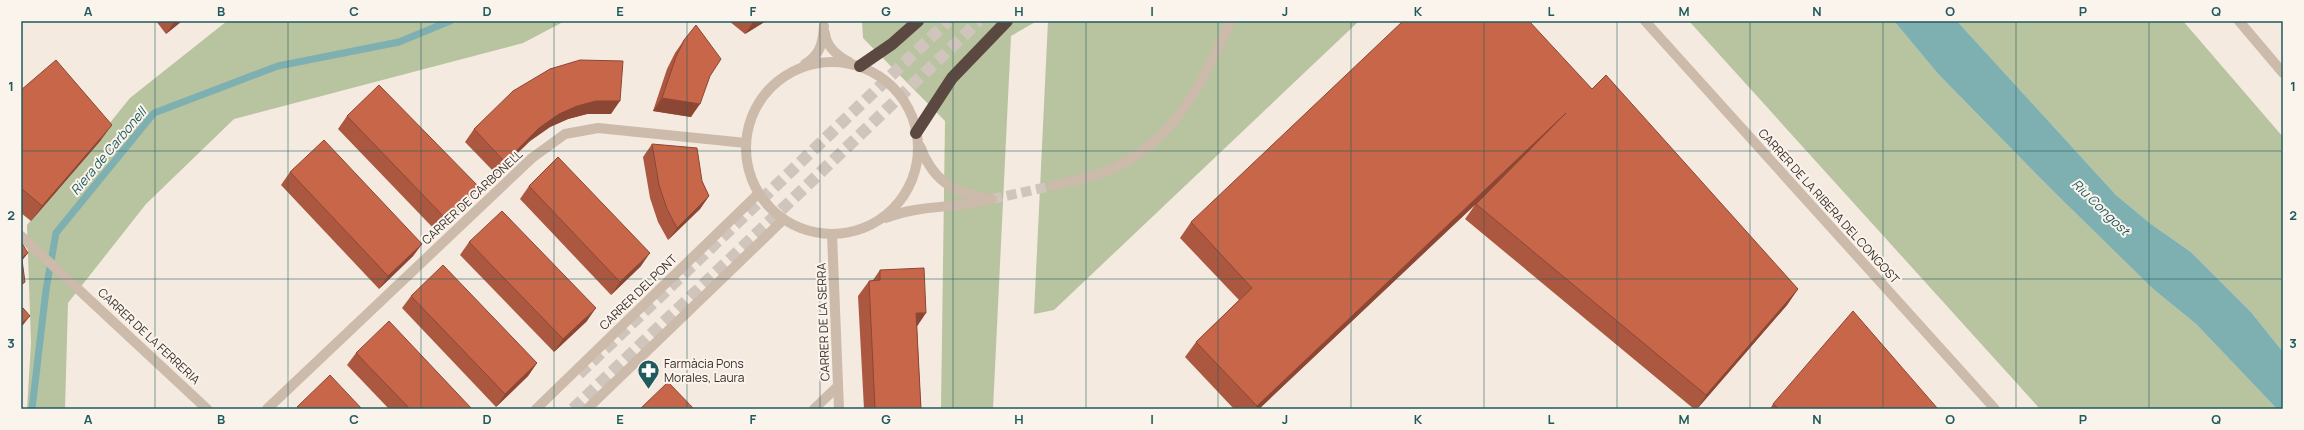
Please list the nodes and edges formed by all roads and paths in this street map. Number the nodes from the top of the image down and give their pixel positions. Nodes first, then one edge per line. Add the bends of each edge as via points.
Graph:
1 (918, 21) edge
2 (1007, 21) edge
3 (1231, 21) edge
4 (1645, 21) edge
5 (2238, 21) edge
6 (824, 24) edge
7 (856, 65) junction
8 (795, 70) junction
9 (2283, 74) edge
10 (917, 138) junction
11 (746, 143) junction
12 (1052, 186) tunnel mouth
13 (758, 194) junction
14 (783, 220) junction
15 (877, 222) junction
16 (832, 234) junction
17 (21, 236) edge
18 (838, 386) junction
19 (207, 409) edge
20 (267, 409) edge
21 (536, 409) edge
22 (587, 409) edge
23 (814, 409) edge
24 (839, 409) edge
25 (1995, 409) edge

1 - 7 highway via 892,44
2 - 10 highway via 952,78
3 - 12 street via 1189,103 1158,141 1141,154 1114,168 1081,180
4 - 25 street, CARRER DE LA RIBERA DEL CONGOST
5 - 9 street
6 - 7 street via 828,44 840,58
6 - 8 street via 824,38 818,54
7 - 8 street via 820,62
7 - 10 street via 886,80 901,96 912,115
8 - 11 street via 773,85 757,105 747,130
10 - 15 street via 917,165 910,186 897,205
10 - 15 street via 928,166 941,181 954,189 992,199 974,204 913,209
11 - 13 street via 749,173
11 - 20 street, CARRER DE CARBONELL via 598,128 565,134 532,158
13 - 14 street
13 - 21 street, CARRER DEL PONT
14 - 16 street via 803,230
14 - 22 street
15 - 16 street via 852,233
16 - 18 street, CARRER DE LA SERRA
17 - 19 street, CARRER DE LA FERRERIA
18 - 23 street
18 - 24 street, CARRER DE LA SERRA

